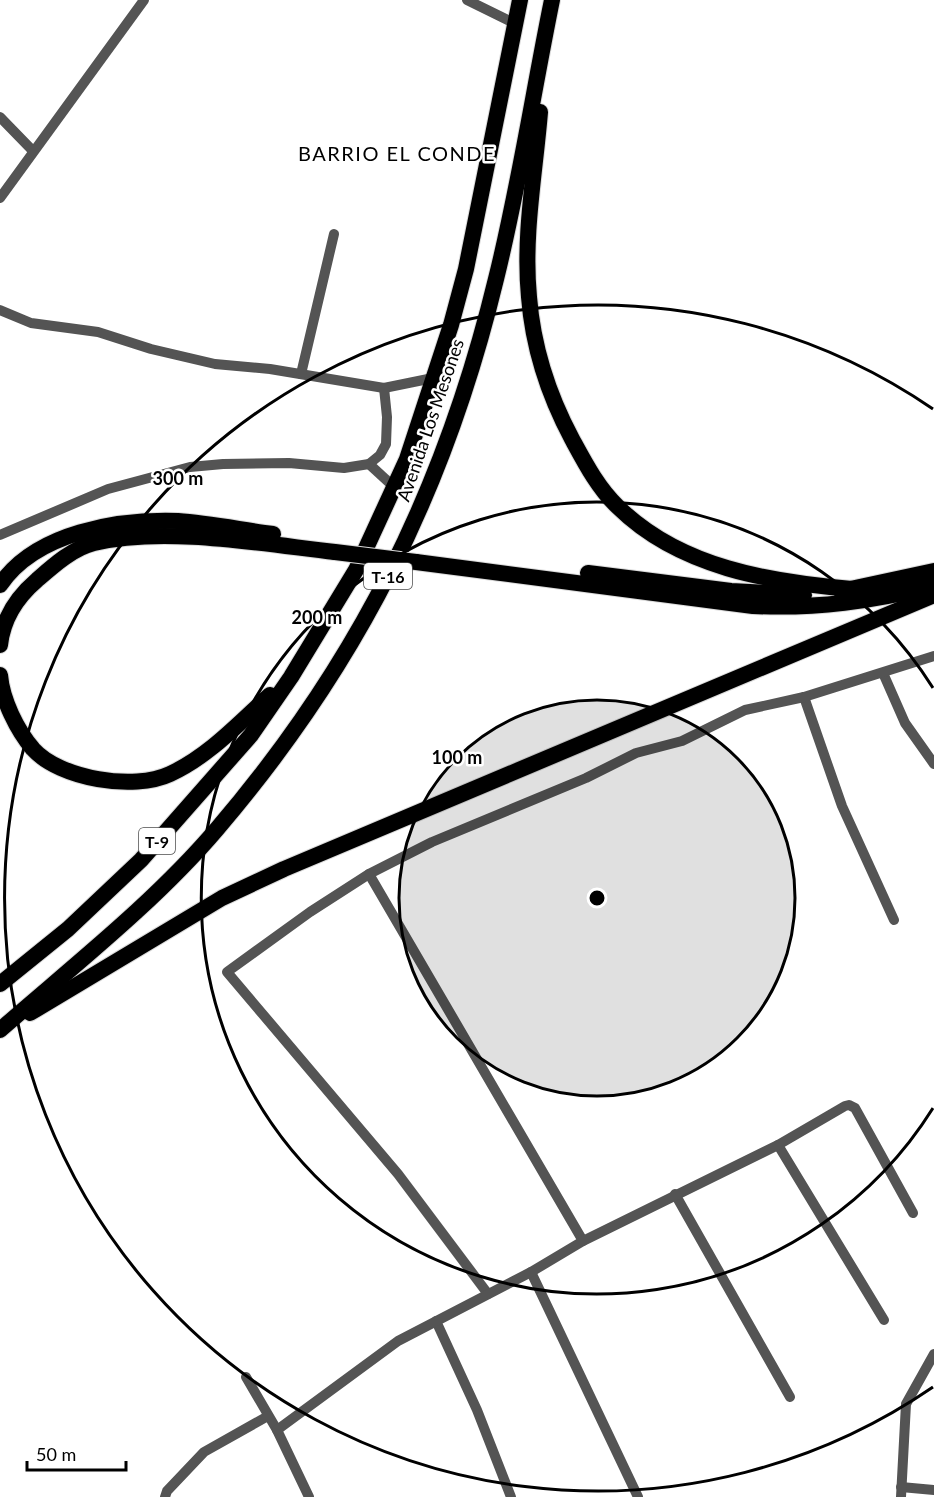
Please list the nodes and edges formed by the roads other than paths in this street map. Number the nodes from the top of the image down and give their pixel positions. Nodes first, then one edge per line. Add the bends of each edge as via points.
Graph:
1 (144, 0) edge
2 (467, 0) edge
3 (520, 0) edge
4 (552, 0) edge
5 (516, 24) junction
6 (547, 25) junction
7 (0, 117) edge
8 (33, 151) junction
9 (0, 198) edge
10 (334, 234) dead end
11 (0, 310) edge
12 (301, 374) junction
13 (434, 378) junction
14 (384, 388) junction
15 (369, 464) junction
16 (394, 488) junction
17 (0, 535) edge
18 (337, 548) junction
19 (418, 557) junction
20 (934, 571) edge
21 (0, 585) edge
22 (934, 586) edge
23 (852, 589) junction
24 (934, 595) edge
25 (0, 645) edge
26 (934, 656) edge
27 (883, 673) junction
28 (0, 675) edge
29 (291, 677) junction
30 (804, 697) junction
31 (934, 764) edge
32 (369, 874) junction
33 (894, 921) dead end
34 (0, 984) edge
35 (0, 1030) edge
36 (778, 1145) junction
37 (675, 1194) junction
38 (913, 1213) dead end
39 (583, 1241) junction
40 (531, 1272) junction
41 (488, 1294) junction
42 (884, 1320) dead end
43 (436, 1321) junction
44 (934, 1354) edge
45 (246, 1377) dead end
46 (790, 1397) dead end
47 (268, 1416) junction
48 (277, 1430) junction
49 (934, 1490) edge
50 (901, 1492) edge
51 (165, 1497) edge
52 (309, 1497) edge
53 (511, 1497) edge
54 (638, 1497) edge

1 - 8 street
2 - 5 street
3 - 5 highway, Avenida Los Mesones / T-16
4 - 6 highway, Avenida Los Mesones / T-16
5 - 13 highway, Avenida Los Mesones / T-16 via 466,269
6 - 23 highway via 530,220 528,295 540,367 568,431 602,488 617,506 650,532 708,562 744,575
6 - 35 highway, Avenida Los Mesones / T-16 via 496,280 462,401 422,506 363,627 280,752 215,831 173,875
7 - 8 street
8 - 9 street
10 - 12 street
11 - 12 street via 31,323 98,332 183,357
12 - 14 street
13 - 14 street
13 - 16 highway, Avenida Los Mesones / T-16
14 - 15 street via 386,444
15 - 16 street
15 - 17 street via 344,468 289,463 190,468 108,489
16 - 29 highway, Avenida Los Mesones / T-16 via 356,570
18 - 19 highway
18 - 21 highway via 177,521 104,527 81,530 34,552
18 - 25 highway via 188,537 93,543 62,560 22,592 2,625
19 - 22 highway via 753,606 843,605
19 - 23 highway via 731,591 816,595
20 - 23 highway
24 - 35 highway via 284,869 213,903
26 - 27 street
27 - 30 street
27 - 31 street via 905,723
28 - 29 highway via 13,717 34,750 70,772 99,780 141,782 169,774 195,759
29 - 34 highway, Avenida Los Mesones / T-9 via 251,735 141,860 68,929
30 - 32 street via 745,710 682,741 636,753 432,842
30 - 33 street via 842,806
32 - 39 street
32 - 41 street via 227,972 398,1174
36 - 37 street
36 - 38 street via 849,1105 855,1108
36 - 42 street
37 - 39 street
37 - 46 street
39 - 40 street
40 - 41 street
40 - 54 street
41 - 43 street
43 - 48 street via 398,1341
43 - 53 street
44 - 50 street via 906,1404
45 - 47 street
47 - 48 street
47 - 51 street via 204,1452
48 - 52 street
49 - 50 street

